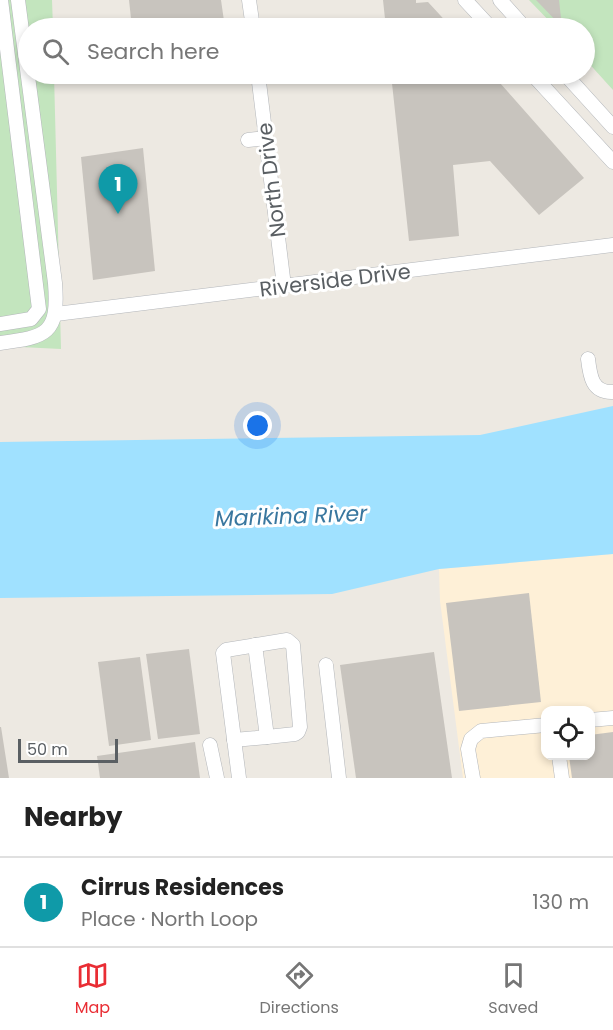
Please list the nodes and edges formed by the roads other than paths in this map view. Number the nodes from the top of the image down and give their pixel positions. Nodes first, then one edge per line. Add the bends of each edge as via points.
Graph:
1 (1, 0) edge
2 (18, 0) edge
3 (249, 0) edge
4 (465, 0) edge
5 (500, 0) edge
6 (20, 18) edge
7 (252, 18) edge
8 (482, 18) edge
9 (516, 18) edge
10 (4, 68) edge
11 (29, 84) edge
12 (259, 84) edge
13 (541, 84) edge
14 (574, 84) edge
15 (613, 127) edge
16 (266, 138) junction
17 (248, 140) dead end
18 (613, 162) edge
19 (613, 245) edge
20 (174, 285) dead end
21 (284, 286) junction
22 (175, 300) junction
23 (56, 314) junction
24 (36, 315) junction
25 (0, 324) edge
26 (50, 328) junction
27 (0, 343) edge
28 (588, 359) dead end
29 (613, 392) edge
30 (255, 645) junction
31 (326, 665) dead end
32 (613, 718) edge
33 (595, 720) edge
34 (541, 725) edge
35 (267, 737) junction
36 (234, 740) junction
37 (210, 745) dead end
38 (560, 760) edge
39 (217, 778) edge
40 (239, 778) edge
41 (339, 778) edge
42 (473, 778) edge
43 (562, 778) edge

1 - 10 street
2 - 6 street
3 - 7 street
4 - 8 street
5 - 9 street
10 - 24 street via 39,299
11 - 23 street
12 - 16 street, North Drive
13 - 18 street
14 - 15 street
16 - 17 street
16 - 21 street, North Drive
19 - 21 street, Riverside Drive
20 - 22 street
21 - 22 street, Riverside Drive
22 - 23 street, Riverside Drive
23 - 26 street
24 - 25 street
24 - 26 street
26 - 27 street via 28,339
28 - 29 street via 593,384 599,390
30 - 35 street
30 - 35 street via 287,640 293,645 300,728 295,734
30 - 36 street via 223,653
31 - 41 street
32 - 33 street
34 - 42 street via 481,731 471,739 468,748
35 - 36 street
36 - 40 street
37 - 39 street
38 - 43 street

